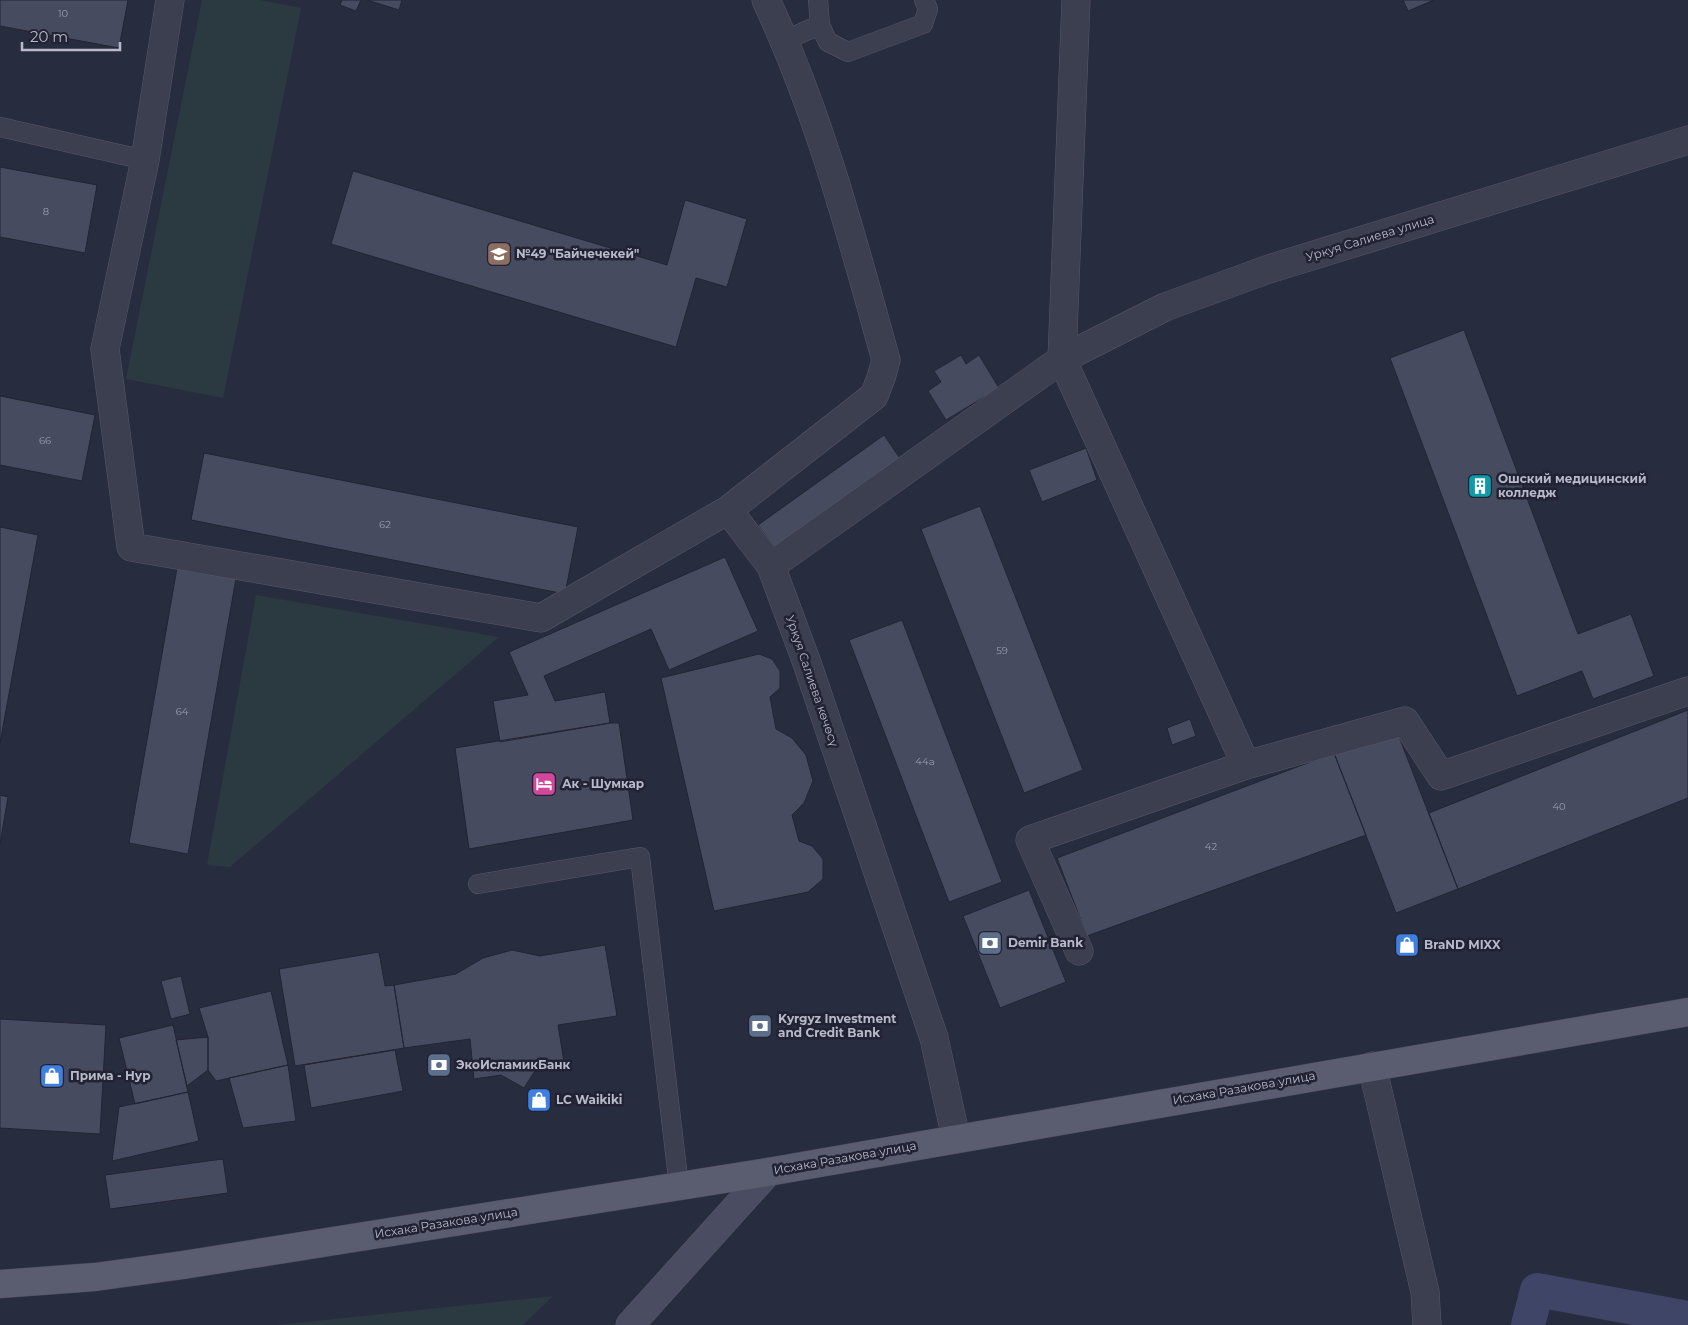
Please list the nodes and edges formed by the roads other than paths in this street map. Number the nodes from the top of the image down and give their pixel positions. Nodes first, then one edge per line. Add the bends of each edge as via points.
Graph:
1 (170, 0) edge
2 (766, 0) edge
3 (818, 0) edge
4 (924, 0) edge
5 (1076, 0) edge
6 (820, 25) junction
7 (785, 40) junction
8 (0, 127) edge
9 (1688, 140) edge
10 (144, 160) junction
11 (1062, 360) junction
12 (728, 510) junction
13 (771, 566) junction
14 (1688, 691) edge
15 (1246, 765) junction
16 (478, 884) dead end
17 (1079, 951) dead end
18 (1688, 1012) edge
19 (1372, 1066) junction
20 (956, 1138) junction
21 (768, 1172) junction
22 (679, 1186) junction
23 (0, 1284) edge
24 (630, 1325) edge
25 (1427, 1325) edge

1 - 10 street
2 - 7 street
3 - 6 lane
4 - 6 lane via 928,9 923,24 848,52 828,42
5 - 11 street
6 - 7 lane
7 - 12 street via 843,203 886,360 874,396
8 - 10 lane
9 - 11 street, Уркуя Салиева улица via 1266,270 1165,307
10 - 12 street via 105,349 131,547 541,618
11 - 13 street
11 - 15 street
12 - 13 street, Уркуя Салиева көчөсү
13 - 20 street, Уркуя Салиева көчөсү via 934,1038
14 - 15 street via 1441,776 1405,721
15 - 17 street via 1030,840
16 - 22 lane via 640,857
18 - 19 main road, Исхака Разакова улица
19 - 20 main road, Исхака Разакова улица
19 - 25 street via 1425,1292
20 - 21 main road, Исхака Разакова улица
21 - 22 main road, Исхака Разакова улица
21 - 24 main road
22 - 23 main road, Исхака Разакова улица via 95,1277

